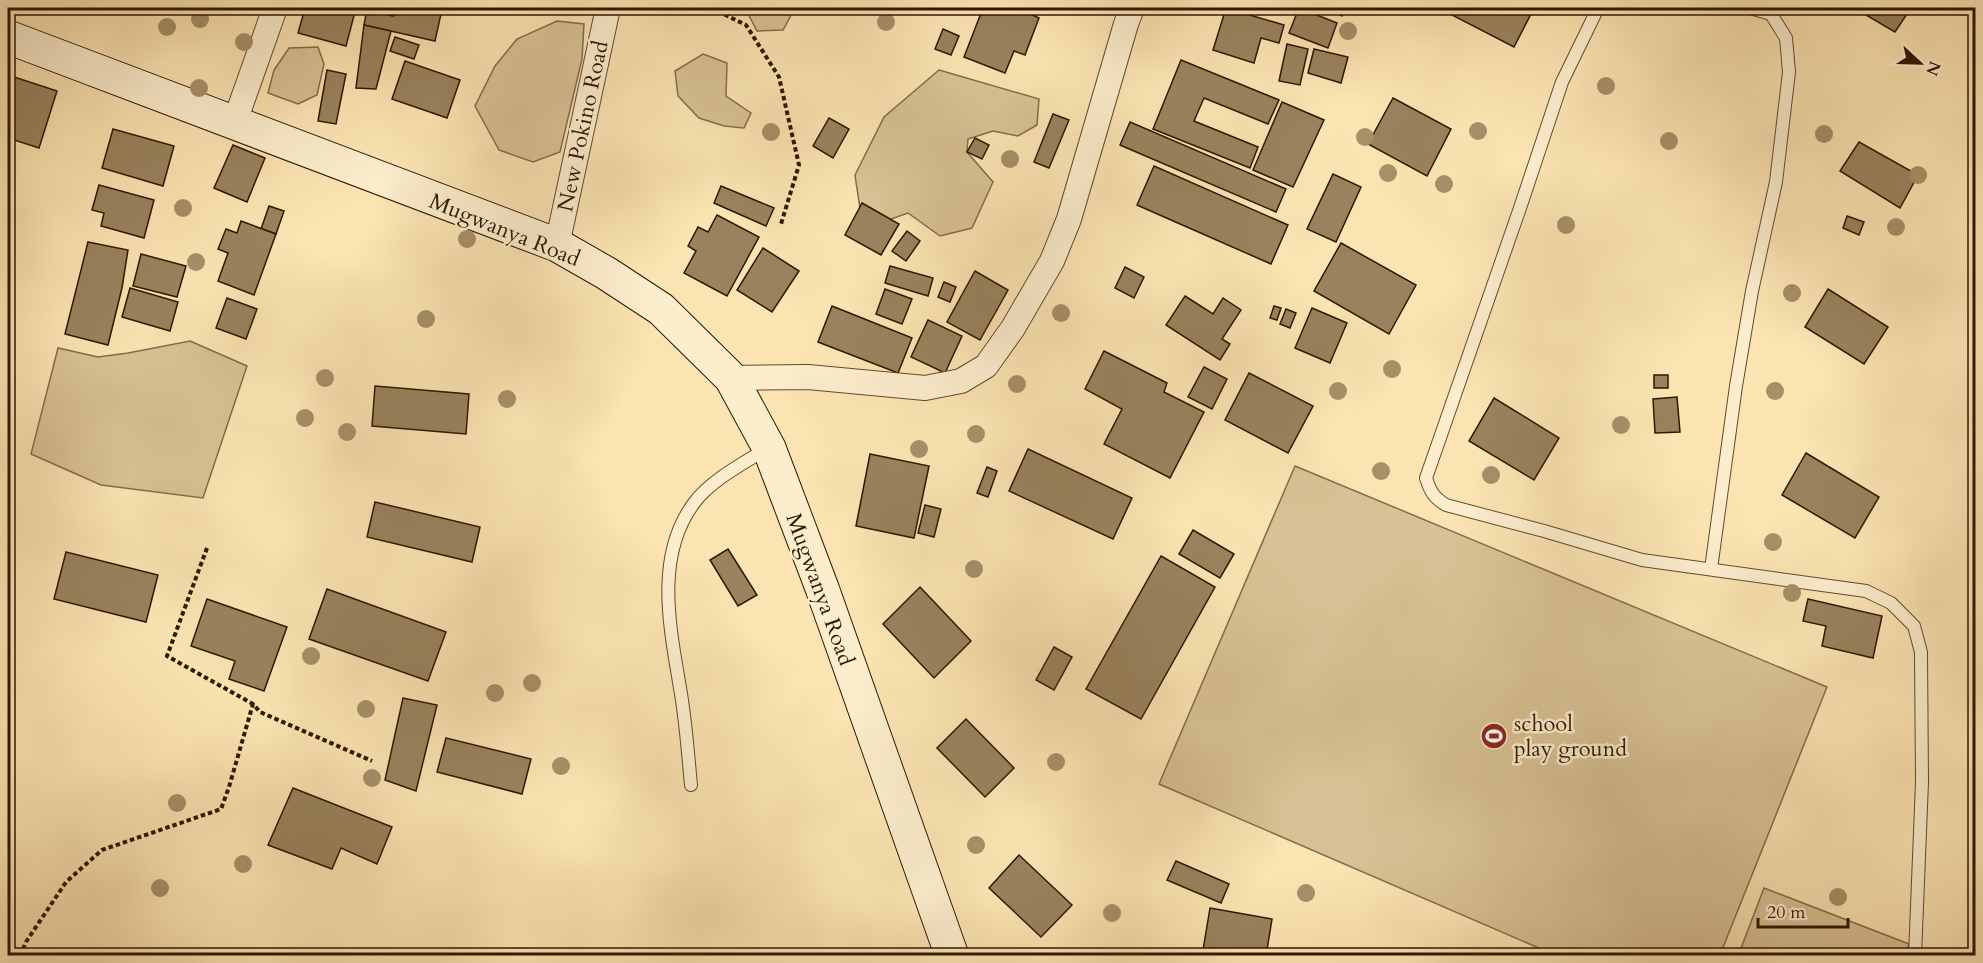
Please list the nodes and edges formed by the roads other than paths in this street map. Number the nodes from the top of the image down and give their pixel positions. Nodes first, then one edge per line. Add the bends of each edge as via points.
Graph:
1 (275, 8) edge
2 (608, 8) edge
3 (1132, 8) edge
4 (1598, 8) edge
5 (1750, 8) edge
6 (8, 37) edge
7 (234, 124) junction
8 (557, 245) junction
9 (731, 378) junction
10 (769, 448) junction
11 (1711, 569) junction
12 (691, 785) dead end
13 (952, 956) edge
14 (1915, 956) edge

1 - 7 street
2 - 8 street, New Pokino Road
3 - 9 street via 1069,219 1052,261 986,366 961,381 925,388 808,377
4 - 11 lane via 1562,82 1426,478 1430,491 1446,505 1642,560
5 - 11 lane via 1772,14 1786,38 1789,72 1776,182 1736,386
6 - 7 street, Mugwanya Road
7 - 8 street, Mugwanya Road
8 - 9 street, Mugwanya Road via 661,309
9 - 10 street, Mugwanya Road
10 - 12 lane via 718,480 695,501 679,528 670,563 668,604
10 - 13 street, Mugwanya Road
11 - 14 lane via 1866,591 1891,603 1914,626 1921,652 1922,770

